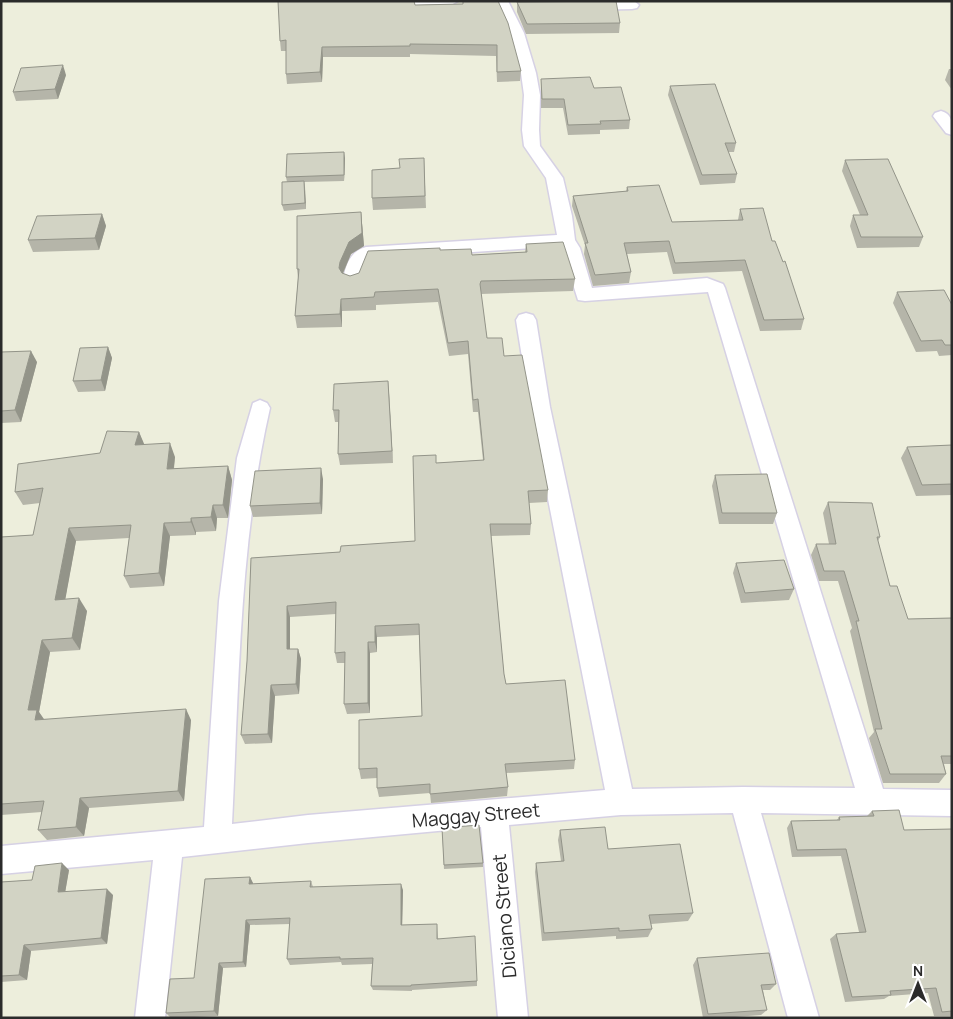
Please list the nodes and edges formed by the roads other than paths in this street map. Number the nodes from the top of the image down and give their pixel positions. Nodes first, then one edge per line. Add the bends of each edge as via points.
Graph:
1 (451, 1) edge
2 (503, 4) edge
3 (393, 5) edge
4 (632, 5) dead end
5 (524, 6) edge
6 (573, 6) edge
7 (941, 116) dead end
8 (952, 130) edge
9 (566, 240) junction
10 (352, 281) edge
11 (526, 320) dead end
12 (260, 408) dead end
13 (743, 800) junction
14 (621, 802) junction
15 (872, 802) junction
16 (952, 803) edge
17 (494, 814) junction
18 (217, 840) junction
19 (169, 844) junction
20 (1, 860) edge
21 (150, 1018) edge
22 (513, 1018) edge
23 (804, 1018) edge

1 - 3 street
2 - 5 street
2 - 9 street via 530,72 532,142 538,158 552,172
4 - 6 street
7 - 8 street
9 - 10 street via 366,253 356,262
9 - 15 street via 585,295 708,284 716,288
11 - 14 street via 540,407
12 - 18 street via 248,458 231,601
13 - 14 street, Maggay Street
13 - 15 street, Maggay Street
13 - 23 street
14 - 17 street, Maggay Street
15 - 16 street, Maggay Street
17 - 18 street, Maggay Street
17 - 22 street, Diciano Street
18 - 19 street, Maggay Street
19 - 20 street, Maggay Street
19 - 21 street

